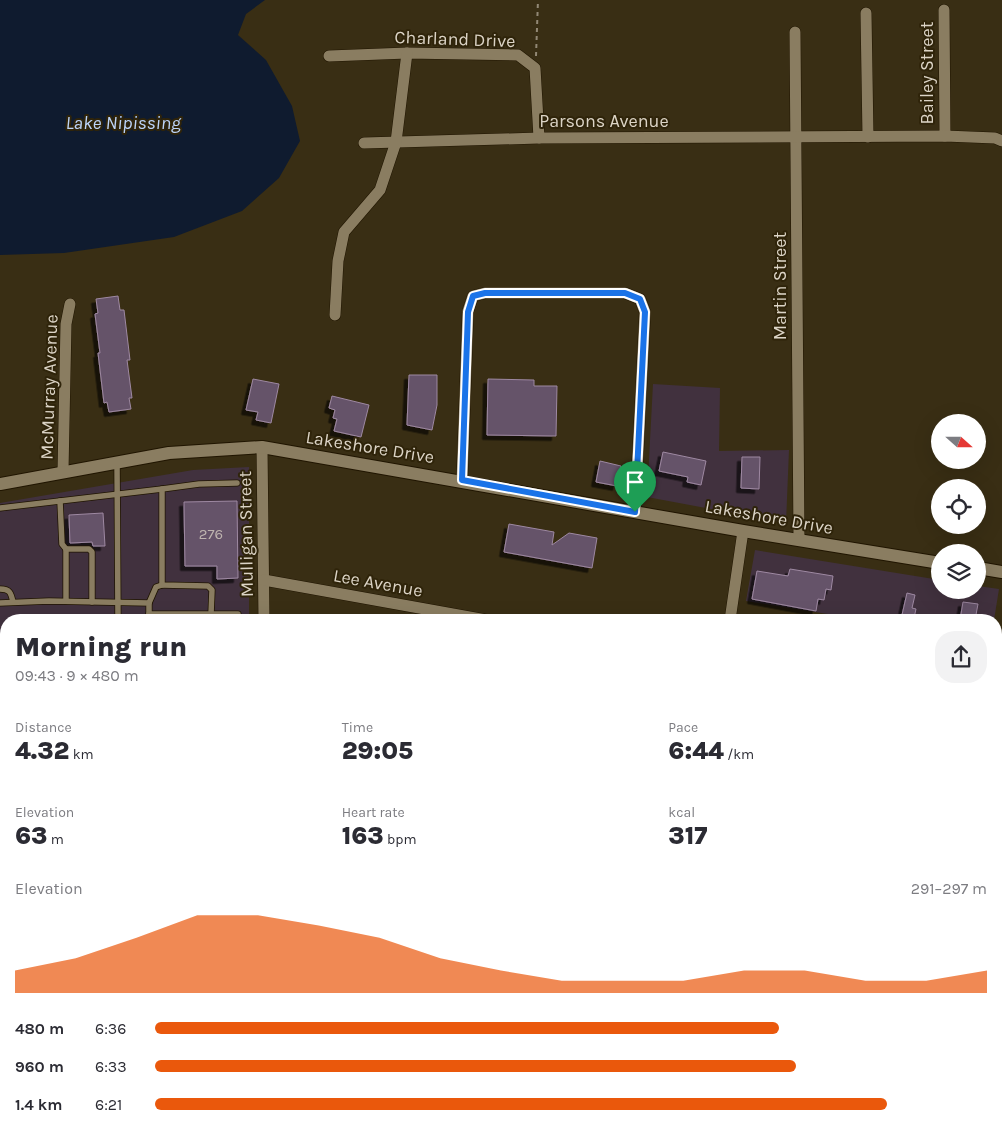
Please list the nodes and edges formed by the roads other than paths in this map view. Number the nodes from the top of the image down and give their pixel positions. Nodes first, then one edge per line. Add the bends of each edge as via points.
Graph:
1 (944, 10) dead end
2 (866, 13) dead end
3 (795, 32) dead end
4 (407, 53) junction
5 (329, 56) dead end
6 (945, 136) junction
7 (868, 137) junction
8 (539, 138) junction
9 (797, 138) junction
10 (1002, 141) edge
11 (396, 142) junction
12 (364, 143) dead end
13 (70, 304) dead end
14 (336, 315) dead end
15 (262, 447) junction
16 (117, 462) junction
17 (63, 471) junction
18 (462, 480) junction
19 (237, 483) dead end
20 (0, 484) edge
21 (162, 489) junction
22 (117, 494) junction
23 (60, 501) junction
24 (0, 508) edge
25 (635, 512) junction
26 (743, 531) junction
27 (799, 540) junction
28 (66, 549) junction
29 (931, 561) edge
30 (986, 569) edge
31 (1002, 572) edge
32 (264, 580) junction
33 (162, 585) junction
34 (0, 589) edge
35 (66, 601) junction
36 (13, 602) junction
37 (92, 602) junction
38 (0, 603) edge
39 (118, 603) junction
40 (149, 603) junction
41 (118, 614) edge
42 (149, 614) edge
43 (211, 614) joint
44 (238, 614) dead end
45 (264, 614) edge
46 (453, 614) edge
47 (731, 614) edge

1 - 6 street, Bailey Street
2 - 7 street
3 - 9 street, Martin Street
4 - 5 street, Charland Drive
4 - 8 street, Charland Drive via 518,55 535,68
4 - 11 street
6 - 7 street, Parsons Avenue
6 - 10 street, Parsons Avenue
7 - 9 street, Parsons Avenue
8 - 9 street, Parsons Avenue
8 - 11 street, Parsons Avenue
9 - 27 street, Martin Street
11 - 12 street, Parsons Avenue
11 - 14 street via 380,190 344,232 338,261
13 - 17 street, McMurray Avenue via 66,324
15 - 16 main road, Lakeshore Drive via 168,453
15 - 18 main road, Lakeshore Drive
15 - 32 street, Mulligan Street
16 - 17 main road, Lakeshore Drive
16 - 22 lane
17 - 20 main road, Lakeshore Drive
18 - 25 main road, Lakeshore Drive
18 - 25 street via 468,312 473,296 485,293 625,293 640,299 645,312
19 - 21 lane
21 - 22 lane
21 - 33 lane
22 - 23 lane
22 - 39 lane
23 - 24 lane
23 - 28 lane via 62,544
25 - 26 main road, Lakeshore Drive
26 - 27 main road, Lakeshore Drive
26 - 47 street
27 - 29 main road, Lakeshore Drive
28 - 35 lane
28 - 37 lane via 89,549 92,552
30 - 31 main road
32 - 45 street, Mulligan Street
32 - 46 street, Lee Avenue
33 - 40 lane via 156,587
33 - 43 lane via 208,586 212,590
34 - 36 lane via 11,592
35 - 36 lane
35 - 37 lane
36 - 38 lane
37 - 39 lane
39 - 40 lane
39 - 41 lane
40 - 42 lane
43 - 44 lane

